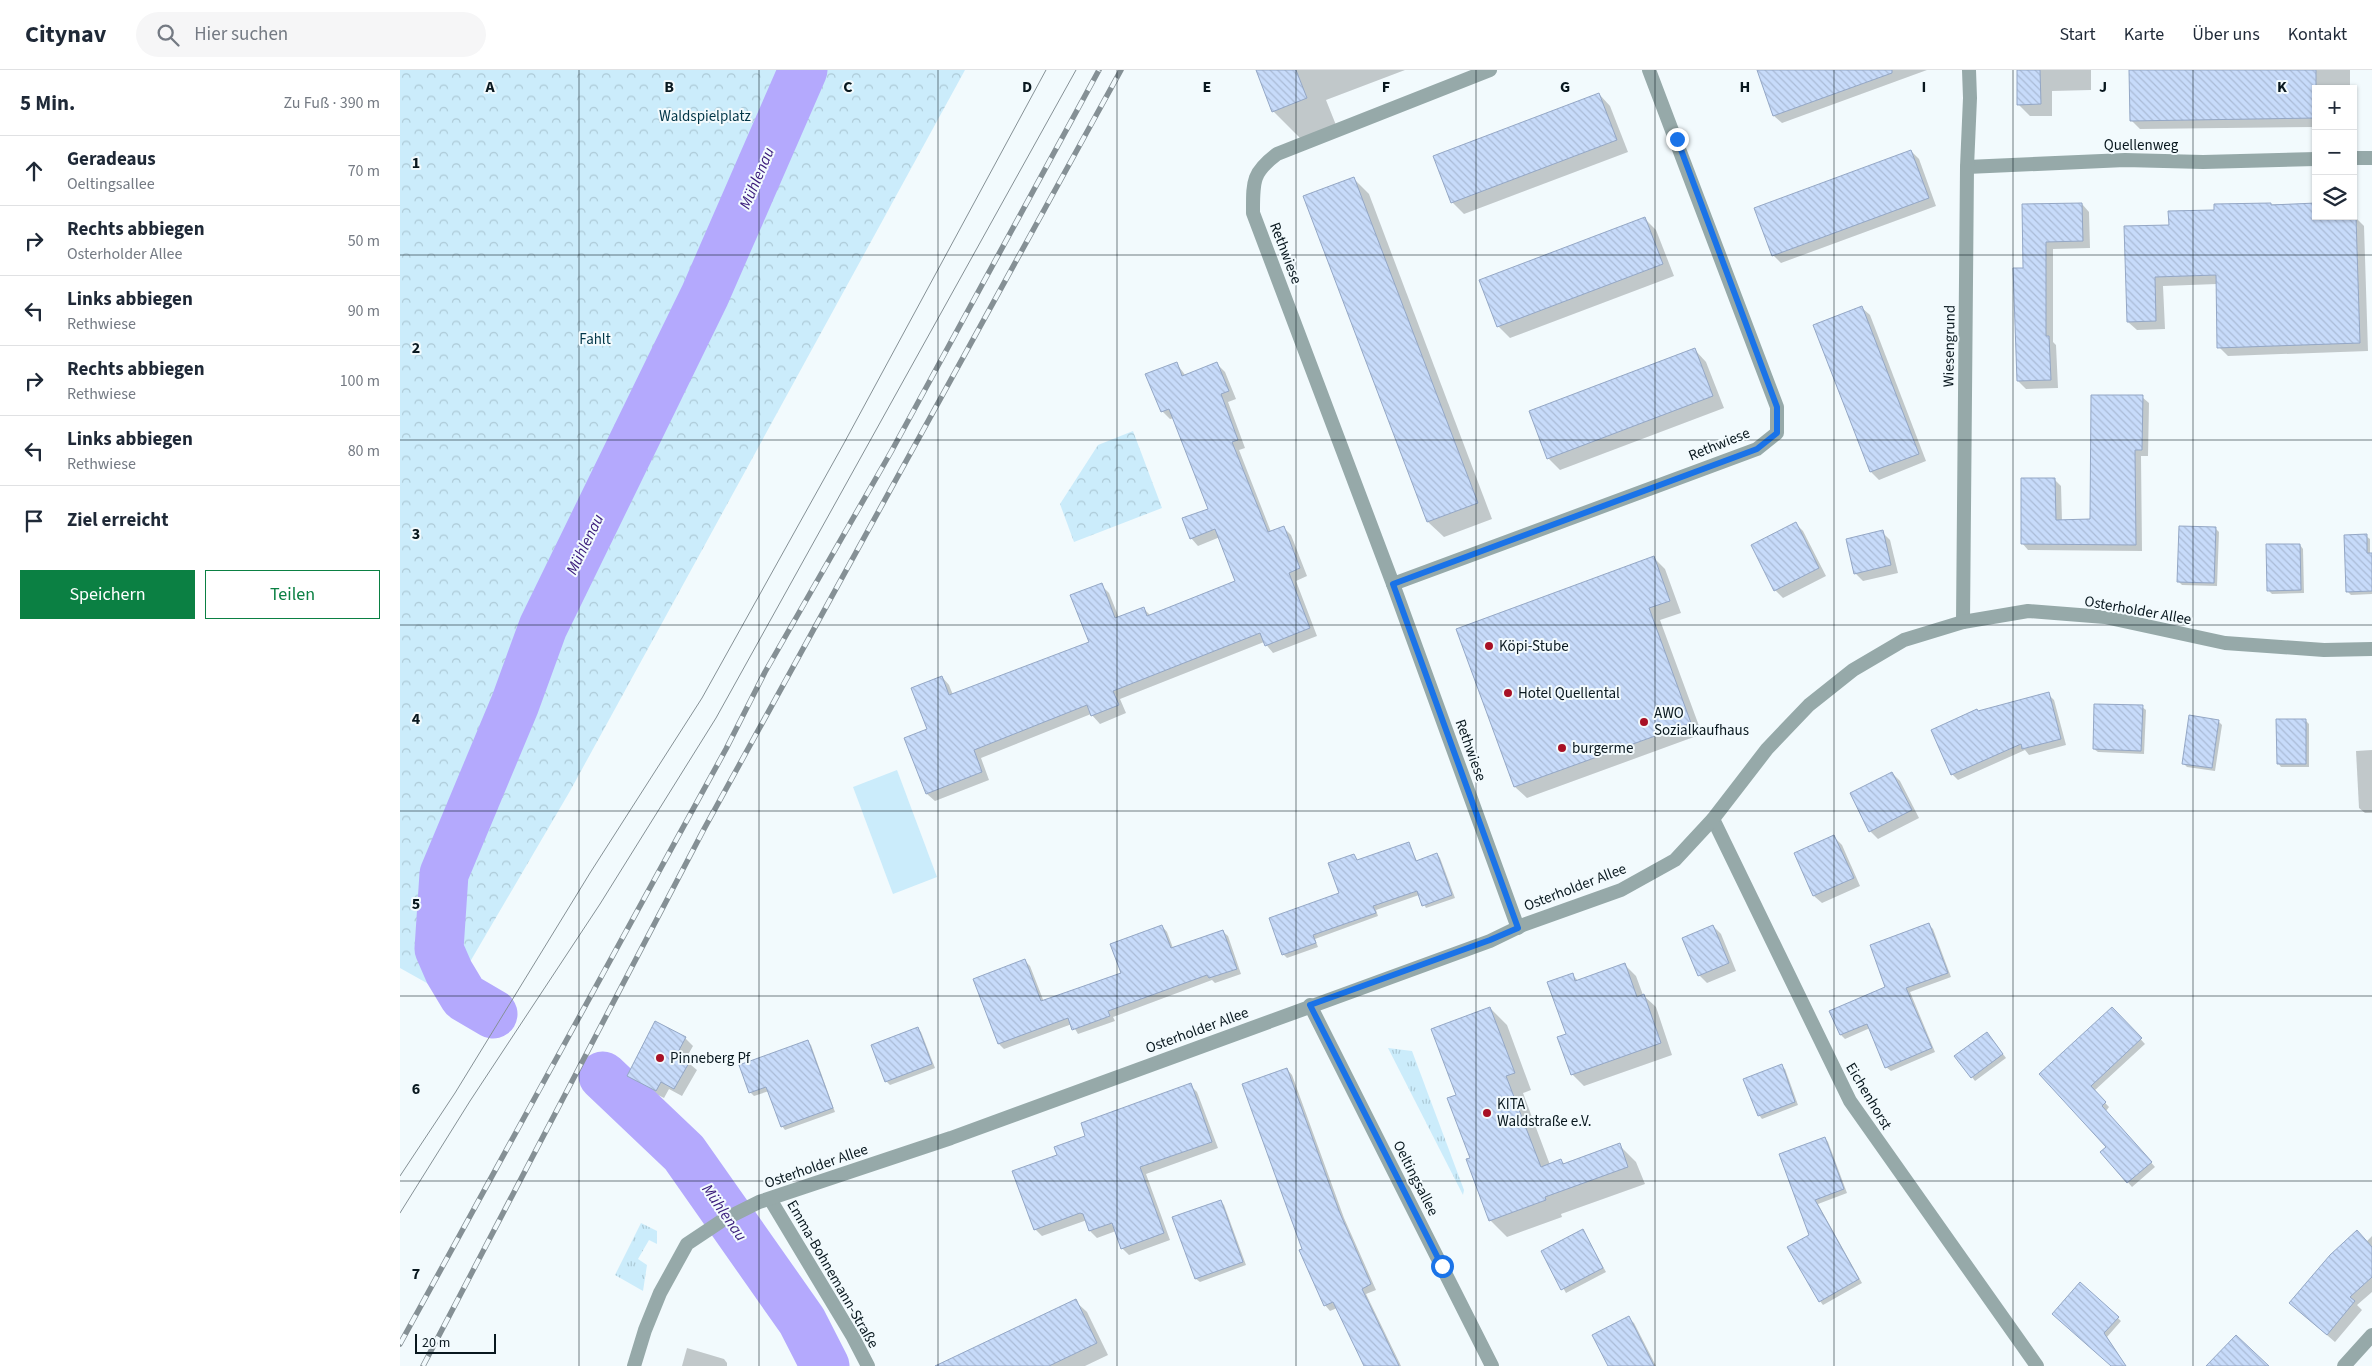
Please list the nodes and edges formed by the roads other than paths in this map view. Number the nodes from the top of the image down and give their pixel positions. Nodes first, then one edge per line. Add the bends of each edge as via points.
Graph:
1 (1490, 70) edge
2 (1649, 70) edge
3 (1968, 70) edge
4 (2357, 158) edge
5 (2372, 158) edge
6 (2312, 159) edge
7 (1967, 167) junction
8 (1393, 584) junction
9 (1963, 622) junction
10 (2372, 649) edge
11 (1713, 819) junction
12 (1518, 928) junction
13 (1310, 1005) junction
14 (765, 1201) junction
15 (2372, 1335) edge
16 (634, 1366) edge
17 (868, 1366) edge
18 (1492, 1366) edge
19 (2037, 1366) edge
20 (2344, 1366) edge

1 - 8 street, Rethwiese via 1277,154 1260,167 1253,188 1253,212
2 - 8 street, Rethwiese via 1777,407 1777,433 1757,449
3 - 7 street, Wiesengrund
4 - 5 street
6 - 7 street, Quellenweg via 2125,160
7 - 9 street, Wiesengrund
8 - 12 street, Rethwiese
9 - 10 street, Osterholder Allee via 2028,611 2105,617 2225,644 2324,650
9 - 11 street, Osterholder Allee via 1904,640 1853,670 1809,705 1767,749
11 - 12 street, Osterholder Allee via 1675,860 1621,890
11 - 19 street, Eichenhorst via 1850,1101
12 - 13 street, Osterholder Allee
13 - 14 street, Osterholder Allee via 950,1138
13 - 18 street, Oeltingsallee
14 - 16 street, Osterholder Allee via 723,1220 687,1244 660,1293 644,1330
14 - 17 street, Emma-Bohnemann-Straße via 853,1337
15 - 20 street

